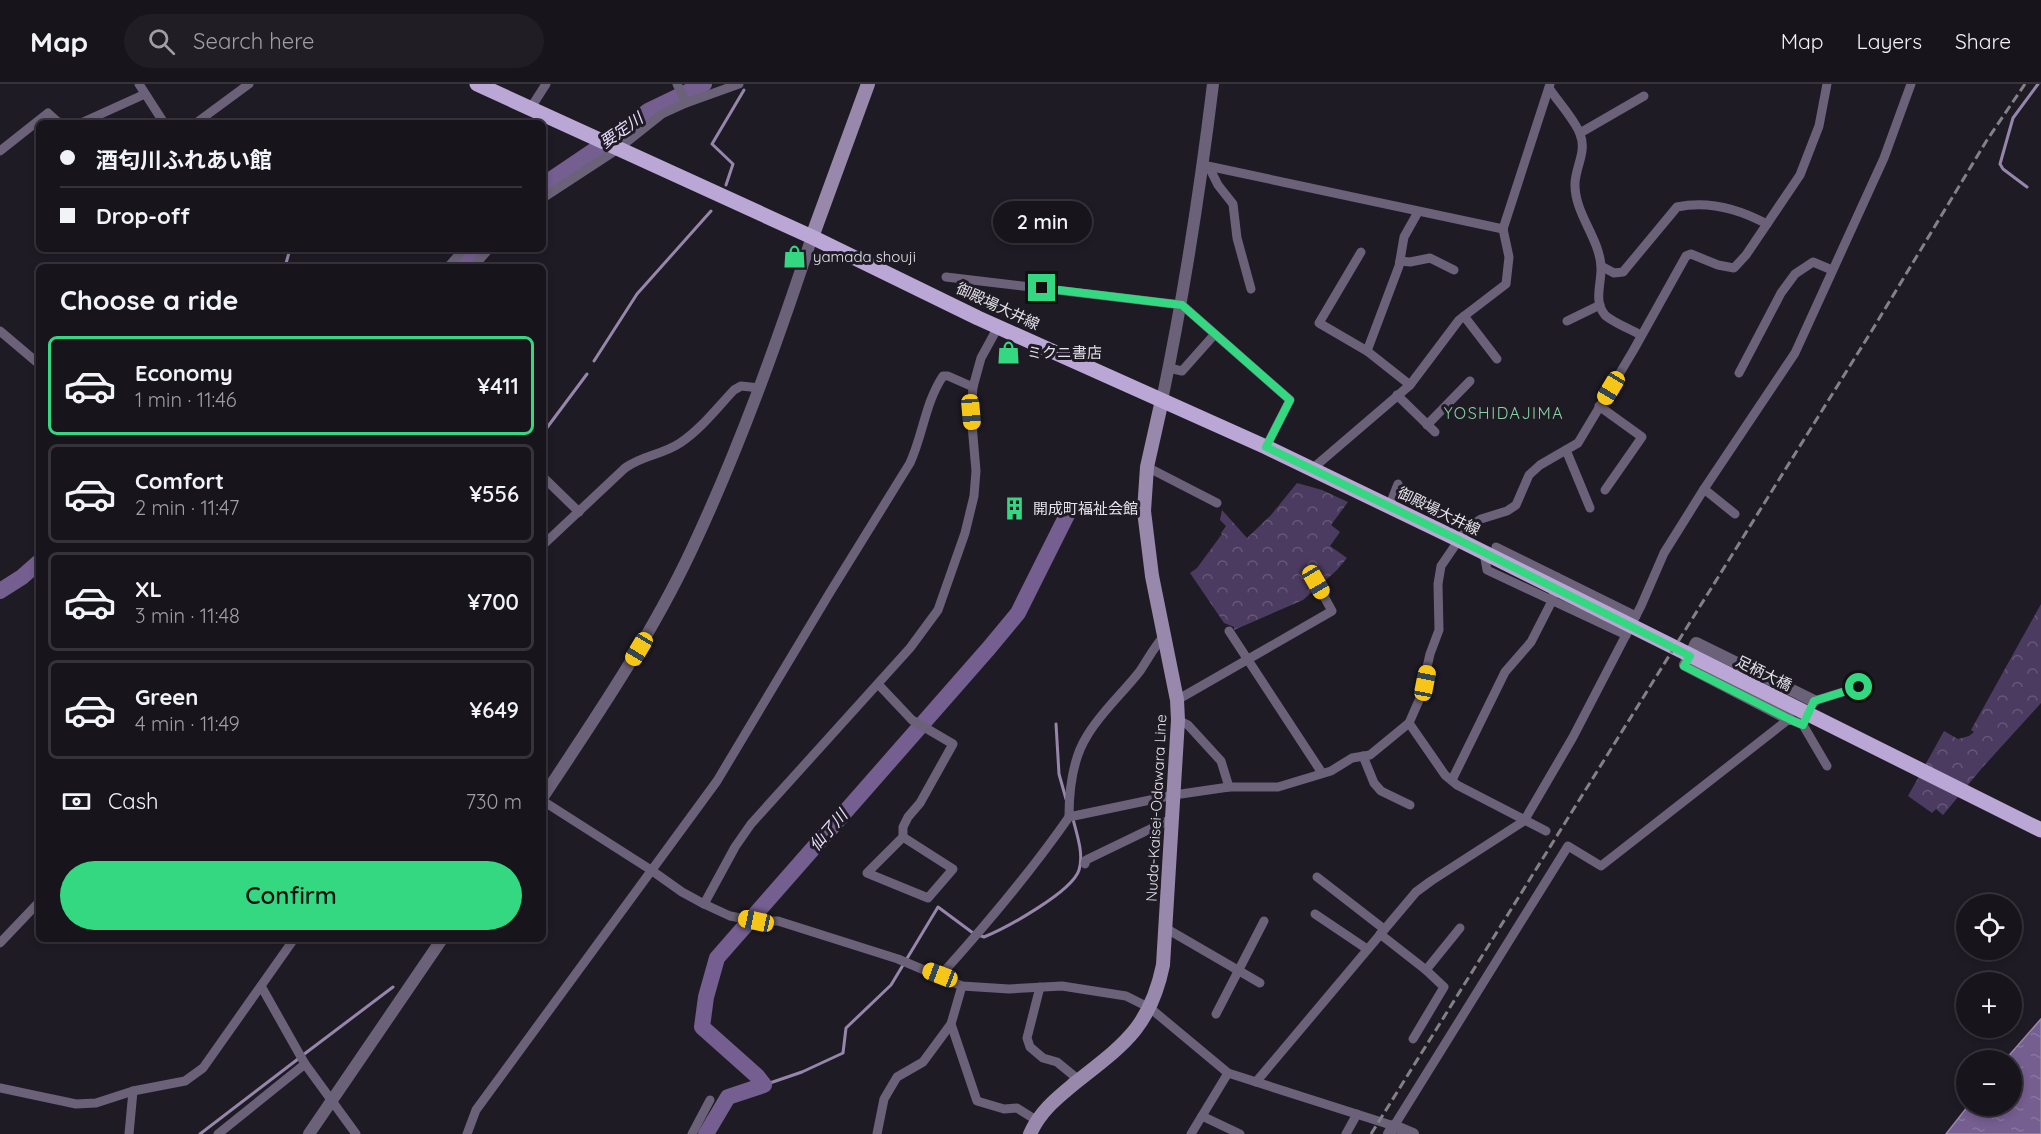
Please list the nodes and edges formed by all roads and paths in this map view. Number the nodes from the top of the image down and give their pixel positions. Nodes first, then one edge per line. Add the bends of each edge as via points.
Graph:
1 (139, 84) edge
2 (249, 84) edge
3 (477, 84) edge
4 (546, 84) edge
5 (739, 84) edge
6 (867, 84) edge
7 (1213, 84) edge
8 (1827, 84) edge
9 (1911, 84) edge
10 (679, 86) edge
11 (1550, 86) edge
12 (145, 94) junction
13 (1644, 96) dead end
14 (685, 101) junction
15 (530, 109) junction
16 (39, 120) edge
17 (56, 120) edge
18 (88, 120) edge
19 (162, 120) edge
20 (200, 120) edge
21 (36, 122) edge
22 (1580, 133) junction
23 (616, 148) junction
24 (0, 151) edge
25 (1206, 166) junction
26 (546, 196) edge
27 (1418, 212) junction
28 (1767, 224) junction
29 (1503, 230) junction
30 (812, 237) junction
31 (461, 252) edge
32 (486, 252) edge
33 (1361, 252) dead end
34 (1400, 261) junction
35 (451, 264) edge
36 (476, 264) edge
37 (1601, 266) junction
38 (1454, 270) dead end
39 (1832, 270) junction
40 (946, 277) dead end
41 (1251, 289) dead end
42 (1182, 305) junction
43 (1600, 305) junction
44 (1464, 316) junction
45 (1567, 321) dead end
46 (998, 327) junction
47 (0, 331) edge
48 (1215, 335) junction
49 (1641, 335) junction
50 (1367, 351) junction
51 (1497, 359) dead end
52 (36, 361) edge
53 (1168, 368) junction
54 (1739, 373) dead end
55 (1470, 381) dead end
56 (1410, 385) junction
57 (973, 387) junction
58 (760, 388) junction
59 (1397, 395) junction
60 (1162, 400) junction
61 (1599, 406) junction
62 (1427, 425) junction
63 (1435, 432) dead end
64 (1266, 447) junction
65 (1566, 450) junction
66 (1147, 467) junction
67 (1312, 470) junction
68 (546, 480) edge
69 (1398, 484) dead end
70 (1704, 489) junction
71 (1605, 490) dead end
72 (1217, 502) dead end
73 (1389, 507) junction
74 (1590, 508) dead end
75 (579, 512) junction
76 (1735, 514) dead end
77 (1459, 540) junction
78 (546, 542) edge
79 (1490, 550) junction
80 (1503, 562) joint
81 (1557, 577) junction
82 (1316, 582) dead end
83 (1552, 602) junction
84 (1636, 616) junction
85 (1229, 631) dead end
86 (1626, 635) junction
87 (1164, 636) junction
88 (1690, 656) junction
89 (1247, 659) junction
90 (878, 684) junction
91 (1859, 687) dead end
92 (1177, 700) junction
93 (1814, 701) junction
94 (1789, 719) junction
95 (1178, 720) junction
96 (1410, 723) junction
97 (1803, 725) junction
98 (1363, 756) junction
99 (1827, 766) dead end
100 (1322, 773) junction
101 (1452, 780) junction
102 (1229, 787) junction
103 (546, 792) edge
104 (1174, 795) junction
105 (546, 803) edge
106 (1410, 805) dead end
107 (1069, 817) junction
108 (1173, 818) junction
109 (1524, 821) junction
110 (2041, 830) edge
111 (1546, 831) dead end
112 (903, 837) junction
113 (1085, 864) dead end
114 (651, 870) junction
115 (1317, 877) dead end
116 (704, 904) junction
117 (36, 905) edge
118 (1315, 914) dead end
119 (1264, 921) dead end
120 (1460, 928) dead end
121 (1167, 929) junction
122 (1382, 931) junction
123 (292, 942) edge
124 (440, 942) edge
125 (0, 944) edge
126 (1367, 949) junction
127 (1238, 970) junction
128 (1426, 970) junction
129 (940, 975) junction
130 (1260, 983) dead end
131 (962, 986) junction
132 (261, 987) junction
133 (1040, 987) junction
134 (1150, 1008) junction
135 (1216, 1014) dead end
136 (951, 1024) junction
137 (1413, 1039) dead end
138 (305, 1064) junction
139 (1228, 1073) junction
140 (1079, 1080) junction
141 (1256, 1082) junction
142 (0, 1088) edge
143 (133, 1091) junction
144 (710, 1100) dead end
145 (332, 1102) junction
146 (1357, 1114) junction
147 (1202, 1116) junction
148 (1036, 1120) junction
149 (1391, 1130) edge
150 (129, 1134) edge
151 (218, 1134) edge
152 (309, 1134) edge
153 (356, 1134) edge
154 (467, 1134) edge
155 (692, 1134) edge
156 (877, 1134) edge
157 (1030, 1134) edge
158 (1191, 1134) edge
159 (1240, 1134) edge
160 (1346, 1134) edge
161 (1413, 1134) edge

1 - 12 street
2 - 20 street
3 - 15 main road, 御殿場大井線
4 - 15 street
5 - 14 street
6 - 30 main road
7 - 25 street
8 - 28 street via 1819,126 1800,175
9 - 39 street via 1884,158
10 - 14 street
11 - 22 street
11 - 29 street
12 - 18 street
12 - 19 street
13 - 22 street
14 - 23 street
15 - 23 main road, 御殿場大井線
16 - 17 street via 48,113
21 - 24 street
22 - 37 street via 1583,148 1575,182 1576,199
23 - 26 street
23 - 30 main road, 御殿場大井線
25 - 27 street
25 - 41 street via 1233,204 1237,238
25 - 42 street
27 - 29 street
27 - 34 street via 1404,237
28 - 37 street via 1726,207 1677,207 1623,272 1614,273
28 - 49 street via 1734,268 1691,254 1686,256
29 - 44 street via 1509,257 1506,284
30 - 46 main road, 御殿場大井線
30 - 58 street
31 - 35 street
32 - 36 street
33 - 50 street via 1319,323
34 - 38 street via 1430,258
34 - 50 street
37 - 43 street
39 - 54 street via 1813,262 1795,274
39 - 70 street via 1795,353
40 - 42 street
42 - 48 street
42 - 53 street
43 - 45 street
43 - 49 street via 1606,316
44 - 51 street
44 - 56 street
46 - 57 street via 981,358
46 - 60 main road, 御殿場大井線
47 - 52 street
48 - 53 street via 1182,371
48 - 64 street via 1290,400
49 - 61 street
50 - 56 street
53 - 60 street
55 - 62 street
56 - 59 street
57 - 90 street via 976,471 965,533 938,610
57 - 114 street via 948,376 943,376 936,386 910,464 717,781
58 - 75 street via 741,386 734,390 681,442 637,459
58 - 103 street via 691,551 650,630
59 - 62 street
59 - 67 street
60 - 64 main road, 御殿場大井線
60 - 66 main road, Nuda-Kaisei-Odawara Line
61 - 65 street via 1578,443
61 - 71 street via 1642,437
62 - 63 street
64 - 67 main road, 御殿場大井線
65 - 74 street
65 - 77 street via 1529,475 1516,505 1480,519
66 - 72 street
66 - 87 main road, Nuda-Kaisei-Odawara Line via 1144,511
67 - 73 main road, 御殿場大井線
68 - 75 street
69 - 73 street
70 - 76 street
70 - 84 street via 1664,553
73 - 77 main road, 御殿場大井線
75 - 78 street
77 - 79 main road, 御殿場大井線
77 - 96 street via 1442,566 1438,584 1439,630
79 - 80 main road, 御殿場大井線
79 - 81 street
79 - 83 street via 1487,570
80 - 88 main road, 足柄大橋
81 - 83 street
81 - 84 street
82 - 89 street via 1332,611
83 - 86 street
83 - 101 street via 1531,642 1505,672
84 - 86 street
85 - 89 street
86 - 109 street via 1574,737
87 - 92 main road, Nuda-Kaisei-Odawara Line
87 - 107 street via 1086,737 1078,754
88 - 93 street via 1696,643
88 - 94 street via 1684,666
88 - 110 main road, 足柄大橋
89 - 92 street
89 - 100 street
90 - 112 street via 912,720 953,744 908,817
90 - 116 street via 751,824
91 - 93 street
92 - 95 main road, Nuda-Kaisei-Odawara Line
93 - 97 street
94 - 97 street
94 - 149 street via 1601,866 1565,844
95 - 102 street via 1188,724 1221,761
95 - 104 main road, Nuda-Kaisei-Odawara Line
96 - 98 street via 1370,755
96 - 101 street
97 - 99 street
98 - 100 street
98 - 106 street via 1381,791
100 - 102 street via 1278,787
101 - 109 street
102 - 104 street
104 - 107 street
104 - 108 main road, Nuda-Kaisei-Odawara Line
105 - 114 street
107 - 129 street via 1043,855
108 - 113 street via 1086,860
108 - 121 main road, Nuda-Kaisei-Odawara Line
109 - 111 street
109 - 122 street via 1416,892
112 - 112 street via 953,869 928,898 867,873
114 - 116 street
114 - 154 street via 476,1110
115 - 122 street
116 - 129 street via 730,916 778,921
117 - 125 street
118 - 126 street
119 - 127 street
120 - 128 street
121 - 127 street
121 - 134 main road, Nuda-Kaisei-Odawara Line via 1159,984
122 - 126 street
122 - 128 street
123 - 132 street
124 - 145 street
126 - 141 street
127 - 130 street
127 - 135 street
128 - 137 street via 1444,987
129 - 131 street
131 - 133 street
131 - 136 street
132 - 138 street
132 - 143 street via 194,1076
133 - 134 street via 1062,986 1126,996
133 - 140 street via 1027,1038 1030,1047
134 - 139 street
134 - 140 main road, Nuda-Kaisei-Odawara Line via 1121,1047
136 - 148 street via 977,1101 1004,1109 1017,1108
136 - 156 street via 923,1062 897,1077 884,1100
138 - 145 street
138 - 151 street
139 - 141 street
139 - 147 street
140 - 148 main road, Nuda-Kaisei-Odawara Line
141 - 146 street
142 - 143 street via 76,1104 96,1103
143 - 150 street
144 - 155 street
145 - 152 street
145 - 153 street
146 - 149 street
146 - 160 street
147 - 158 street
147 - 159 street
148 - 157 main road, Nuda-Kaisei-Odawara Line
149 - 161 street

